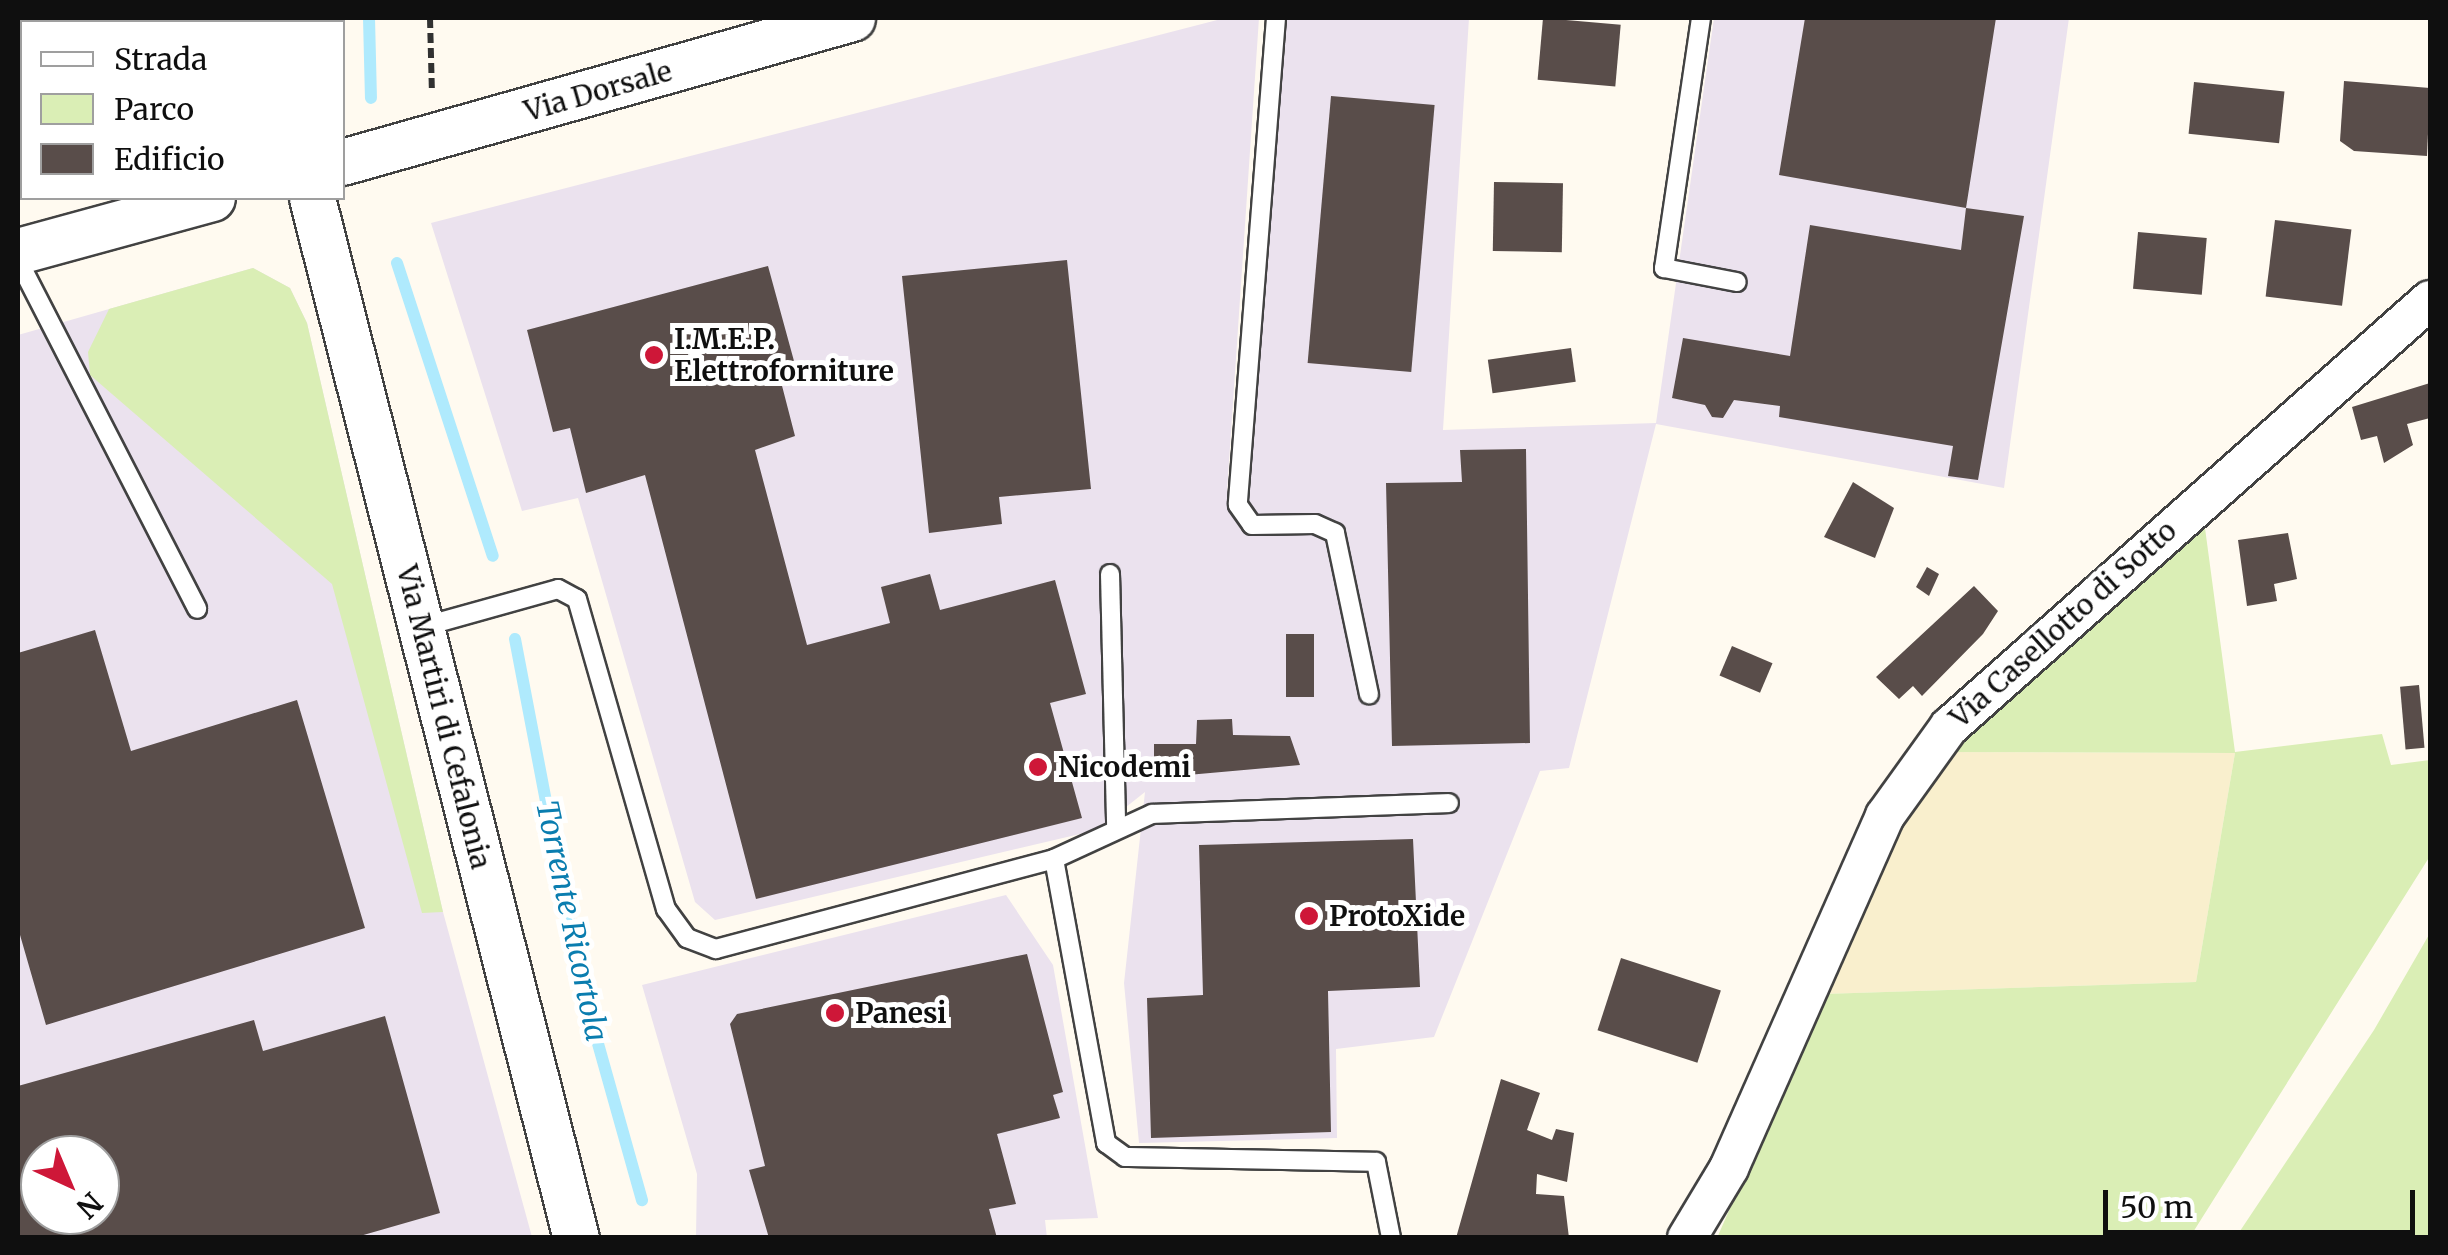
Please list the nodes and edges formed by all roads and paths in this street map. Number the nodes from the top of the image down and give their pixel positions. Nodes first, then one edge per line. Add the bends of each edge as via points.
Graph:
1 (430, 18) edge
2 (852, 18) edge
3 (1276, 18) edge
4 (1701, 18) edge
5 (435, 139) junction
6 (345, 161) edge
7 (205, 200) edge
8 (313, 200) edge
9 (18, 251) edge
10 (18, 260) edge
11 (1736, 282) dead end
12 (2430, 300) edge
13 (1110, 574) dead end
14 (197, 609) dead end
15 (422, 627) junction
16 (1370, 694) dead end
17 (1449, 803) dead end
18 (1116, 827) junction
19 (1054, 858) junction
20 (576, 1238) edge
21 (1391, 1238) edge
22 (1688, 1238) edge

1 - 5 path
2 - 5 street, Via Dorsale
3 - 16 lane via 1238,505 1252,525 1315,524 1335,533
4 - 11 lane via 1664,268
5 - 6 street, Via Dorsale
7 - 9 street
8 - 15 street, Via Martiri di Cefalonia
10 - 14 lane
12 - 22 street, Via Casellotto di Sotto via 1949,727 1885,816 1729,1168
13 - 18 lane
15 - 19 lane via 558,589 576,598 666,909 687,938 716,948
15 - 20 street, Via Martiri di Cefalonia
17 - 18 lane via 1152,814
18 - 19 lane
19 - 21 lane via 1106,1143 1125,1157 1376,1162

